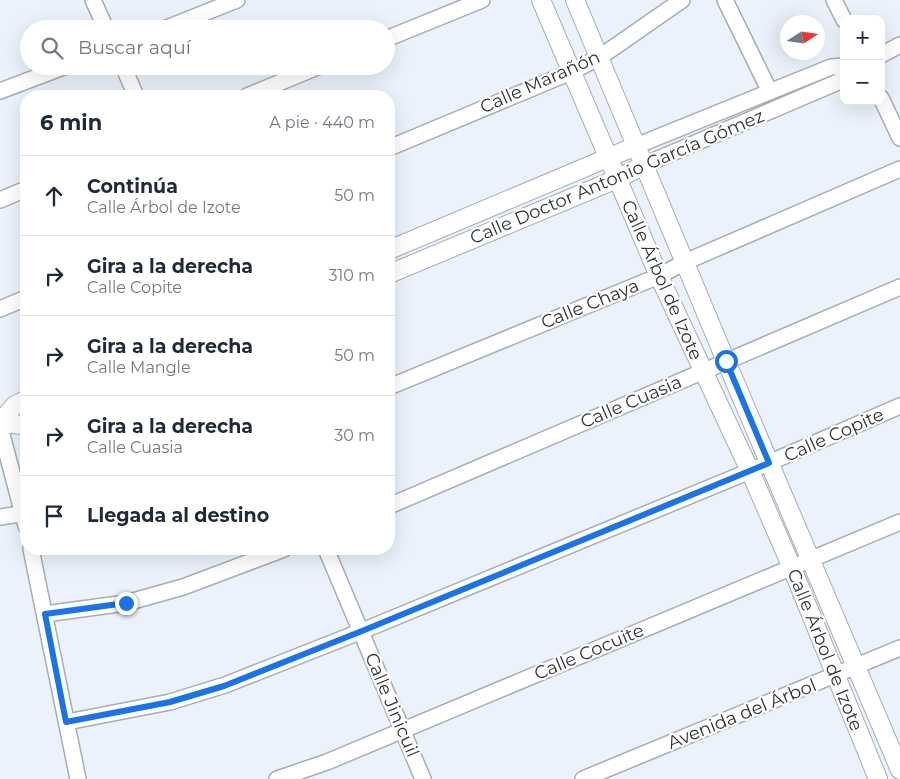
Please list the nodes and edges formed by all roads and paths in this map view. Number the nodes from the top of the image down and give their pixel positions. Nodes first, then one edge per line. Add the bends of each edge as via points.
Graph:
1 (93, 0) edge
2 (238, 0) edge
3 (482, 0) edge
4 (541, 0) edge
5 (576, 0) edge
6 (682, 0) edge
7 (725, 0) edge
8 (834, 0) edge
9 (842, 15) edge
10 (102, 20) edge
11 (187, 20) edge
12 (395, 35) edge
13 (900, 45) edge
14 (885, 53) edge
15 (600, 56) junction
16 (840, 66) edge
17 (571, 72) junction
18 (42, 75) edge
19 (127, 75) edge
20 (298, 75) edge
21 (840, 81) edge
22 (133, 90) edge
23 (262, 90) edge
24 (0, 91) edge
25 (770, 92) junction
26 (884, 105) edge
27 (900, 138) edge
28 (395, 145) edge
29 (636, 146) junction
30 (608, 157) junction
31 (644, 164) junction
32 (900, 170) edge
33 (618, 178) junction
34 (20, 192) edge
35 (0, 200) edge
36 (395, 247) edge
37 (685, 262) junction
38 (395, 271) edge
39 (659, 276) junction
40 (900, 287) edge
41 (20, 301) edge
42 (0, 309) edge
43 (726, 361) junction
44 (703, 372) junction
45 (395, 385) edge
46 (20, 402) edge
47 (900, 406) edge
48 (0, 422) edge
49 (20, 426) edge
50 (0, 427) edge
51 (769, 463) junction
52 (750, 471) junction
53 (20, 499) edge
54 (395, 503) edge
55 (20, 517) edge
56 (0, 518) edge
57 (900, 522) edge
58 (32, 555) edge
59 (268, 555) edge
60 (329, 555) edge
61 (812, 560) junction
62 (792, 568) junction
63 (45, 614) junction
64 (362, 631) junction
65 (900, 648) edge
66 (856, 666) junction
67 (836, 675) junction
68 (66, 722) junction
69 (402, 730) junction
70 (900, 771) edge
71 (78, 779) edge
72 (277, 779) edge
73 (423, 779) edge
74 (583, 779) edge
75 (880, 779) edge

1 - 10 street
2 - 11 street
3 - 12 street
4 - 17 street, Calle Árbol de Izote
5 - 15 street, Calle Árbol de Izote
6 - 15 street, Calle Marañón
7 - 25 street
8 - 9 street
13 - 14 street
15 - 17 street, Calle Marañón
15 - 29 street, Calle Árbol de Izote
16 - 25 street, Calle Doctor Antonio García Gómez
17 - 28 street, Calle Marañón
17 - 30 street, Calle Árbol de Izote
18 - 24 street
19 - 22 street
20 - 23 street
21 - 31 street, Calle Doctor Antonio García Gómez
25 - 29 street, Calle Doctor Antonio García Gómez
26 - 27 street
29 - 30 street, Calle Doctor Antonio García Gómez
29 - 31 street, Calle Árbol de Izote
30 - 33 street, Calle Árbol de Izote
30 - 36 street, Calle Doctor Antonio García Gómez
31 - 33 street, Calle Doctor Antonio García Gómez
31 - 37 street, Calle Árbol de Izote
32 - 37 street, Calle Chaya
33 - 38 street, Calle Doctor Antonio García Gómez
33 - 39 street, Calle Árbol de Izote
34 - 35 street
37 - 39 street, Calle Chaya
37 - 43 street, Calle Árbol de Izote
39 - 44 street, Calle Árbol de Izote
39 - 45 street, Calle Chaya
40 - 43 street, Calle Cuasia
41 - 42 street
43 - 44 street, Calle Cuasia
43 - 51 street, Calle Árbol de Izote
44 - 52 street, Calle Árbol de Izote
44 - 54 street, Calle Cuasia
46 - 48 street
47 - 51 street, Calle Copite
48 - 49 street
50 - 53 street
51 - 52 street, Calle Copite
51 - 61 street, Calle Árbol de Izote
52 - 62 street, Calle Árbol de Izote
52 - 64 street, Calle Copite
55 - 56 street
57 - 61 street, Calle Cocuite
58 - 63 street
59 - 63 street via 183,587 126,603
60 - 64 street, Calle Jinicuil
61 - 62 street, Calle Cocuite
61 - 66 street, Calle Árbol de Izote
62 - 67 street, Calle Árbol de Izote
62 - 69 street, Calle Cocuite
63 - 68 street
64 - 68 street, Calle Copite via 224,686 170,702
64 - 69 street, Calle Jinicuil
65 - 66 street, Avenida del Árbol
66 - 67 street, Avenida del Árbol
66 - 70 street, Calle Árbol de Izote
67 - 74 street, Avenida del Árbol
67 - 75 street, Calle Árbol de Izote
68 - 71 street
69 - 72 street, Calle Cocuite
69 - 73 street, Calle Jinicuil
70 - 75 street

